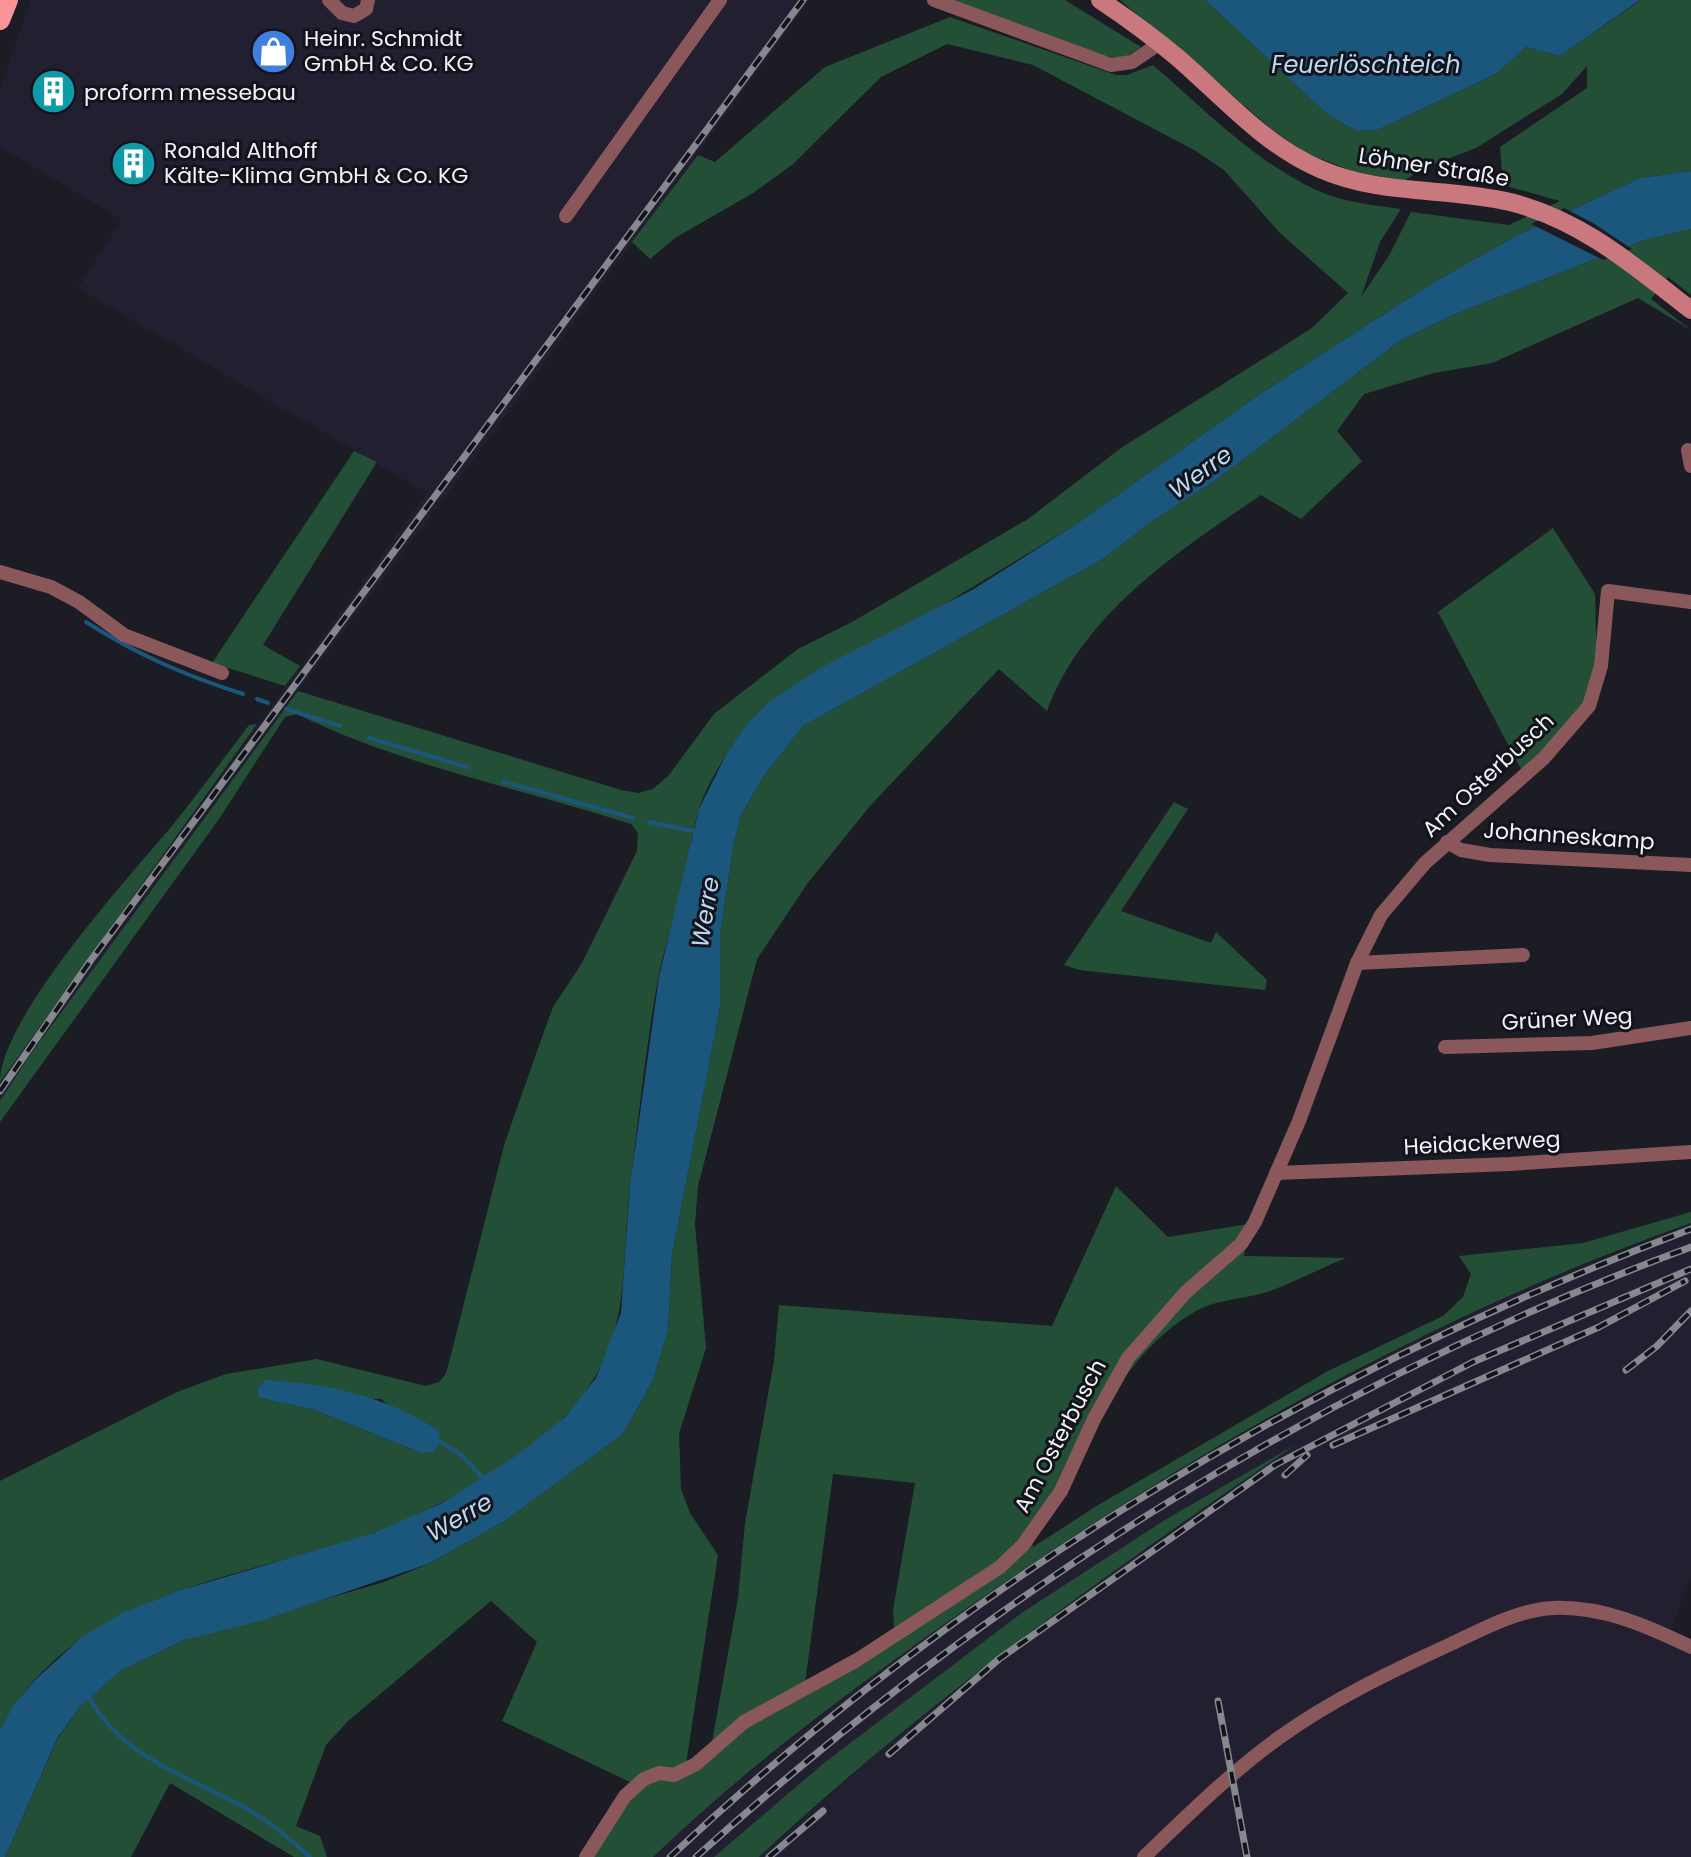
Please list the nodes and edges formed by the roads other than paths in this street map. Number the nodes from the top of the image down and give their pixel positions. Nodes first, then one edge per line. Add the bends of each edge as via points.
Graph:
1 (8, 0) edge
2 (329, 0) edge
3 (368, 0) edge
4 (720, 0) edge
5 (934, 0) edge
6 (1100, 0) edge
7 (0, 20) edge
8 (1160, 43) junction
9 (566, 216) dead end
10 (1691, 310) edge
11 (1688, 450) dead end
12 (1691, 466) edge
13 (0, 572) edge
14 (1691, 602) edge
15 (222, 673) dead end
16 (1447, 842) junction
17 (1691, 865) edge
18 (1523, 955) dead end
19 (1357, 963) junction
20 (1691, 1028) edge
21 (1445, 1047) dead end
22 (1691, 1152) edge
23 (1276, 1173) junction
24 (1691, 1647) edge
25 (586, 1857) edge
26 (1144, 1857) edge

1 - 7 main road
2 - 3 street via 354,16 366,9
4 - 9 street
5 - 8 street via 1111,65 1132,62
6 - 8 main road, Löhner Straße
8 - 10 main road, Löhner Straße via 1251,124 1321,170 1359,182 1511,202 1546,213 1596,238
11 - 12 street
13 - 15 street via 51,587 124,635
14 - 16 street, Am Osterbusch via 1608,591 1601,666 1589,706 1544,758
16 - 17 street, Johanneskamp via 1490,855
16 - 19 street, Am Osterbusch via 1381,915
18 - 19 street
19 - 23 street, Am Osterbusch
20 - 21 street, Grüner Weg via 1592,1043
22 - 23 street, Heidackerweg
23 - 25 street, Am Osterbusch via 1241,1244 1186,1292 1128,1358 1061,1491 1023,1545 1000,1567 857,1660 744,1722 696,1764 674,1775 644,1779 625,1796
24 - 26 street via 1590,1609 1550,1608 1513,1616 1404,1666 1279,1737

